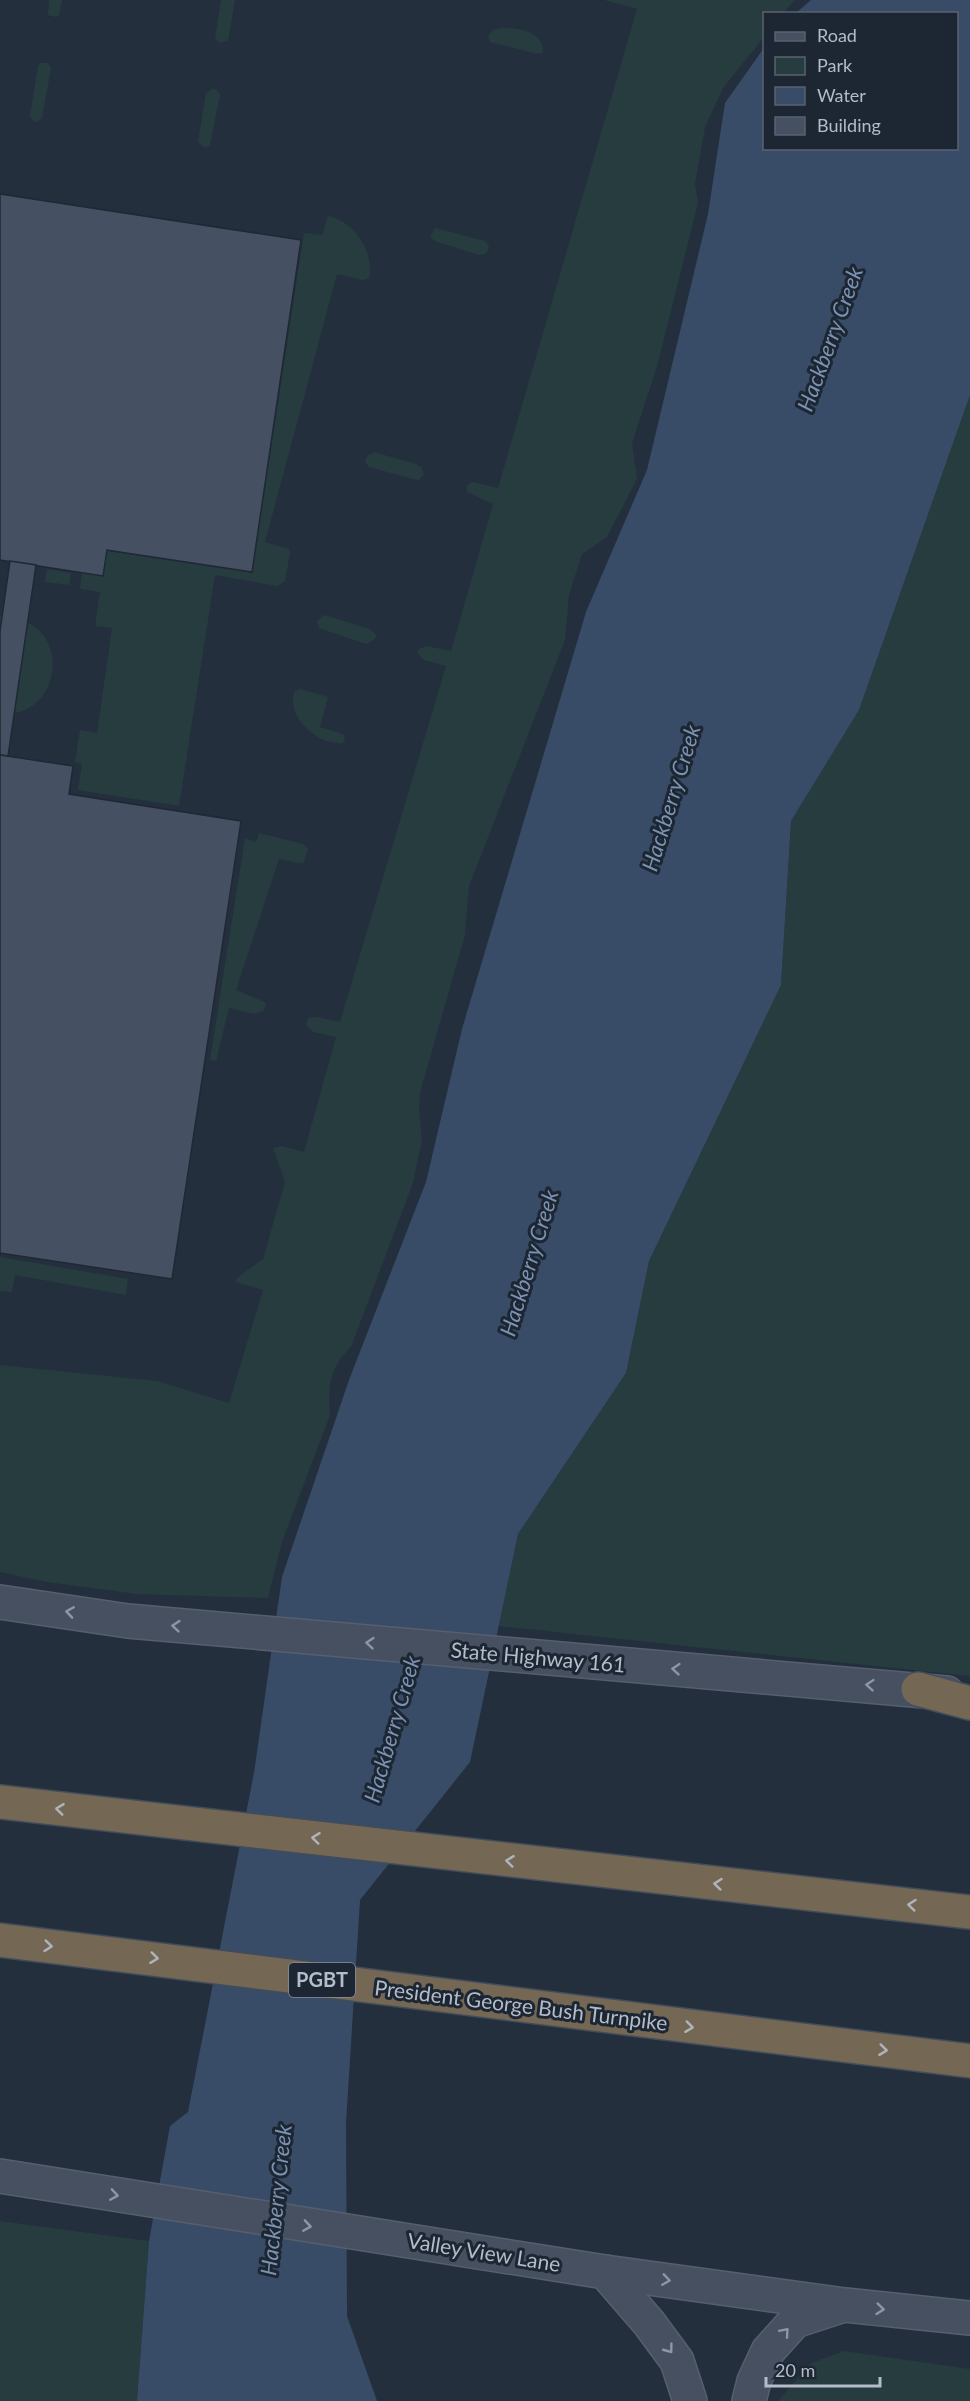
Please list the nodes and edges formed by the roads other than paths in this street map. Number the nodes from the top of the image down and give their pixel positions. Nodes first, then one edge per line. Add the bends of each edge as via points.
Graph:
1 (0, 1602) edge
2 (918, 1689) junction
3 (970, 1696) edge
4 (970, 1703) edge
5 (0, 1802) edge
6 (970, 1912) edge
7 (0, 1941) edge
8 (970, 2061) edge
9 (0, 2176) edge
10 (605, 2272) junction
11 (845, 2305) junction
12 (970, 2318) edge
13 (690, 2401) edge
14 (749, 2401) edge

2 -> 1 main road, State Highway 161 via 128,1621
2 - 3 main road, State Highway 161
2 - 4 highway
6 -> 5 highway
7 -> 8 highway, President George Bush Turnpike / PGBT
9 -> 10 main road, Valley View Lane
10 -> 11 main road, Valley View Lane
10 -> 13 main road via 677,2361
11 -> 12 main road, Valley View Lane
14 -> 11 main road via 768,2352 795,2321

